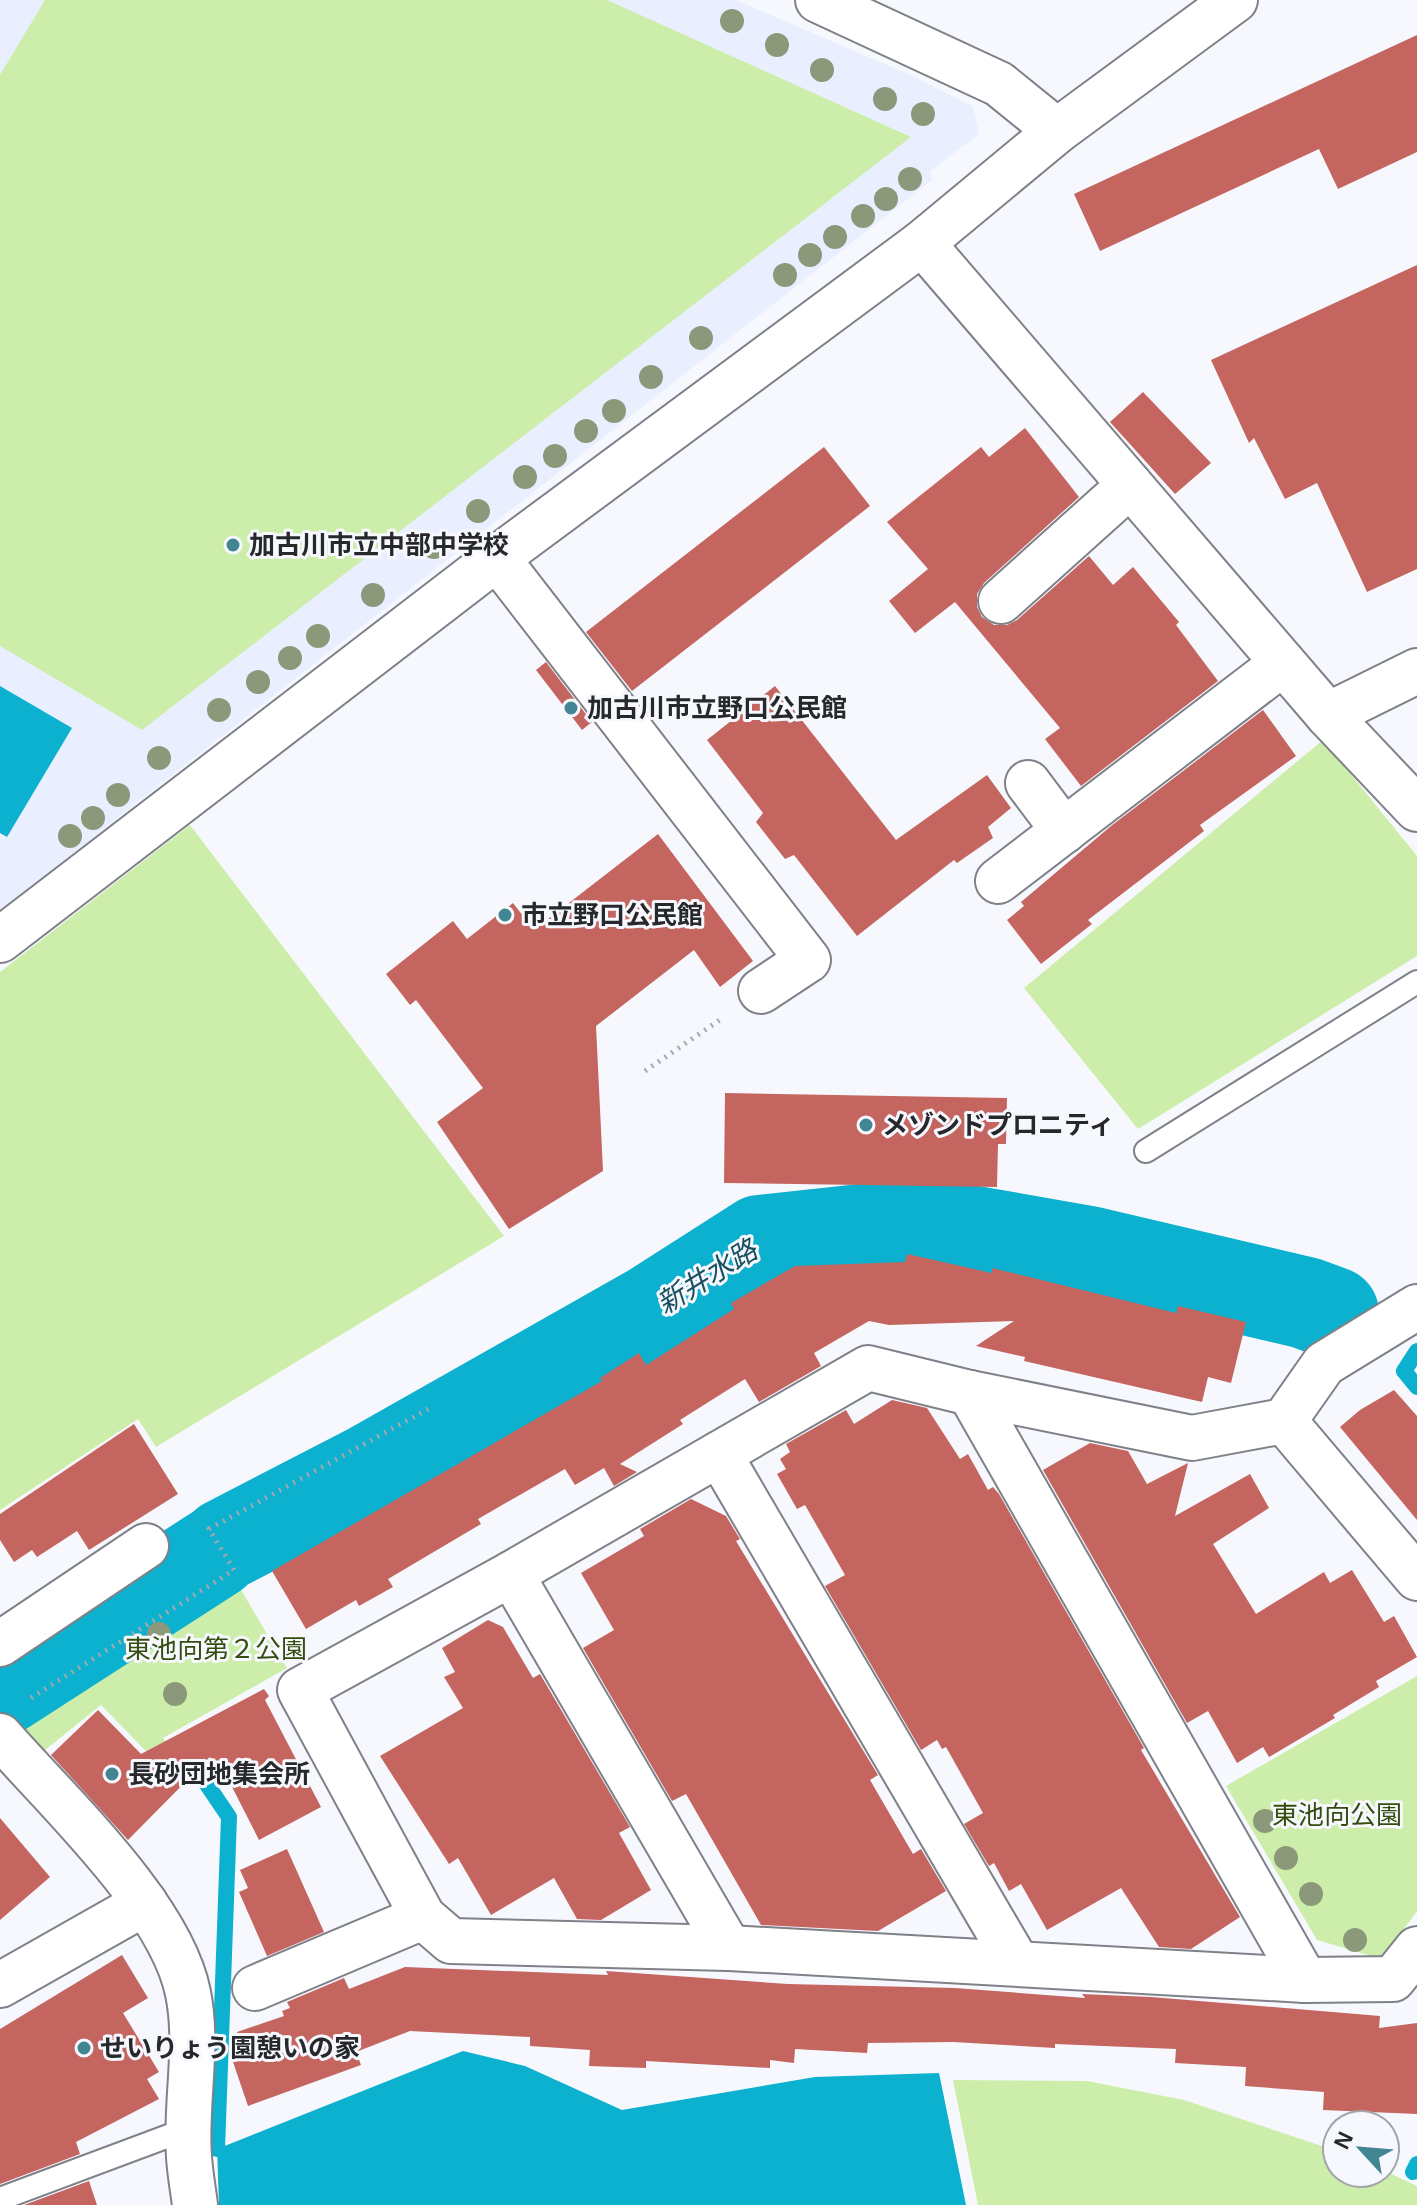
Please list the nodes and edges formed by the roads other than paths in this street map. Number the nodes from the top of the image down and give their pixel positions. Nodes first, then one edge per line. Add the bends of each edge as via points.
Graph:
1 (818, 0) edge
2 (1235, 0) edge
3 (1057, 131) junction
4 (922, 243) junction
5 (1130, 485) junction
6 (497, 558) junction
7 (1001, 601) dead end
8 (1283, 663) junction
9 (1417, 671) edge
10 (1328, 715) junction
11 (1028, 783) dead end
12 (1417, 809) edge
13 (1064, 831) junction
14 (998, 881) dead end
15 (0, 940) edge
16 (1417, 982) edge
17 (761, 991) road end
18 (1146, 1151) dead end
19 (1417, 1307) edge
20 (970, 1393) junction
21 (1284, 1421) junction
22 (719, 1454) junction
23 (146, 1546) dead end
24 (511, 1574) junction
25 (1417, 1578) edge
26 (0, 1644) edge
27 (0, 1736) edge
28 (145, 1903) junction
29 (423, 1917) junction
30 (729, 1948) junction
31 (1417, 1949) edge
32 (1017, 1963) junction
33 (1305, 1980) junction
34 (0, 1985) edge
35 (255, 1988) dead end
36 (190, 2128) junction
37 (0, 2199) edge
38 (195, 2205) edge

1 - 3 street via 999,84
2 - 3 street
3 - 4 street
4 - 5 street
4 - 6 street
5 - 7 street
5 - 8 street
6 - 15 street
6 - 17 street via 808,960
8 - 10 street
8 - 13 street
9 - 10 street
10 - 12 street
11 - 13 street
13 - 14 street
16 - 18 lane
19 - 21 street via 1324,1364
20 - 21 street via 1192,1438
20 - 22 street via 868,1368
20 - 33 street
21 - 25 street
22 - 24 street
22 - 32 street
23 - 26 street
24 - 29 street via 300,1690
24 - 30 street
27 - 28 street
28 - 34 street
28 - 36 street via 172,1945 188,1994
29 - 30 street via 451,1941
29 - 35 street
30 - 32 street
31 - 33 street via 1393,1979
32 - 33 street
36 - 37 lane
36 - 38 street

